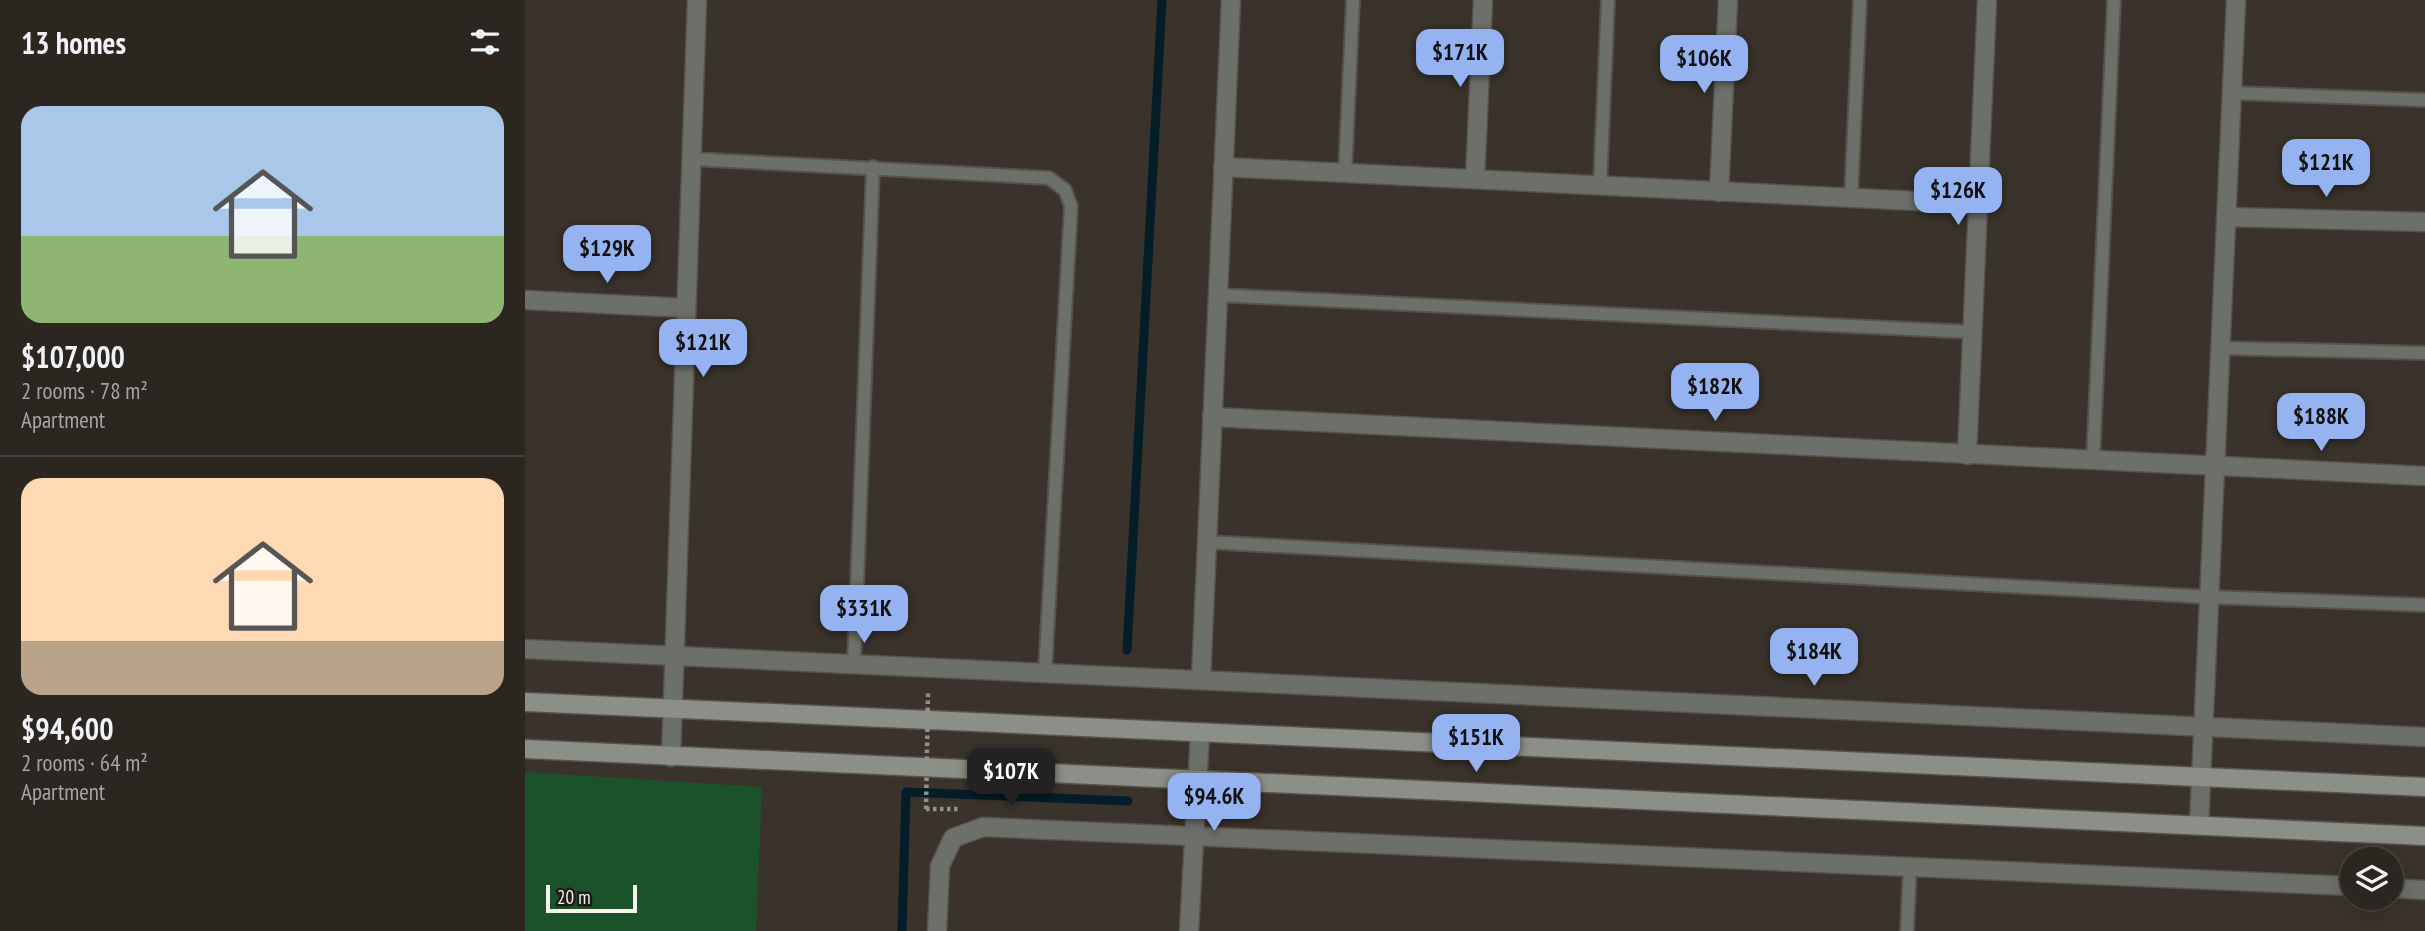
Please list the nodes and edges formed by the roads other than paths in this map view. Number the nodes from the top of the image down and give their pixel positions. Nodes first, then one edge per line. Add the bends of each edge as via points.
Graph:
1 (697, 0) edge
2 (1231, 0) edge
3 (1353, 0) edge
4 (1483, 0) edge
5 (1608, 0) edge
6 (1728, 0) edge
7 (1860, 0) edge
8 (1987, 0) edge
9 (2114, 0) edge
10 (2236, 0) edge
11 (2231, 93) junction
12 (2425, 100) edge
13 (692, 159) junction
14 (873, 167) junction
15 (1223, 167) junction
16 (1345, 173) junction
17 (1475, 179) junction
18 (1600, 186) junction
19 (1719, 192) junction
20 (1851, 198) junction
21 (1978, 204) junction
22 (2226, 217) junction
23 (2425, 222) edge
24 (1217, 295) junction
25 (525, 300) edge
26 (686, 308) junction
27 (1972, 332) junction
28 (2221, 348) junction
29 (2425, 353) edge
30 (1212, 417) junction
31 (1967, 455) junction
32 (2093, 461) junction
33 (2215, 467) junction
34 (2425, 476) edge
35 (1206, 542) junction
36 (2209, 597) junction
37 (2425, 605) edge
38 (525, 649) edge
39 (674, 655) junction
40 (854, 664) junction
41 (1045, 672) junction
42 (1201, 679) junction
43 (525, 702) edge
44 (672, 708) junction
45 (2203, 727) junction
46 (1200, 733) junction
47 (2425, 737) edge
48 (525, 750) edge
49 (671, 757) junction
50 (2201, 777) junction
51 (1197, 782) junction
52 (2425, 787) edge
53 (2199, 825) junction
54 (1195, 834) junction
55 (2425, 836) edge
56 (1910, 866) junction
57 (2340, 885) edge
58 (2403, 889) edge
59 (2425, 890) edge
60 (937, 931) edge
61 (1189, 931) edge
62 (1907, 931) edge

1 - 13 street
2 - 15 street
3 - 16 lane
4 - 17 street
5 - 18 lane
6 - 19 street
7 - 20 lane
8 - 21 street
9 - 32 lane
10 - 11 street
11 - 12 lane
11 - 22 street
13 - 14 lane
13 - 26 street
14 - 40 lane
14 - 41 lane via 1049,177 1065,190 1071,206
15 - 16 street
15 - 24 street
16 - 17 street
17 - 18 street
18 - 19 street
19 - 20 street
20 - 21 street
21 - 27 street
22 - 23 street
22 - 28 street
24 - 27 lane
24 - 30 street
25 - 26 street
26 - 39 street
27 - 31 street
28 - 29 lane
28 - 33 street
30 - 31 street
30 - 35 street
31 - 32 street
32 - 33 street
33 - 34 street
33 - 36 street
35 - 36 lane
35 - 42 street
36 - 37 lane
36 - 45 street
38 - 39 street
39 - 40 street
39 - 44 street
40 - 41 street
41 - 42 street
42 - 45 street
43 - 44 street
44 - 46 street
44 - 49 street
45 - 47 street
45 - 50 street
46 - 50 street
46 - 51 street
48 - 49 street
49 - 51 street
50 - 52 street
50 - 53 street
51 - 53 street
51 - 54 street
53 - 55 street
54 - 56 street
54 - 60 street via 983,827 953,838 940,866
54 - 61 street
56 - 57 street
56 - 62 lane
58 - 59 street

